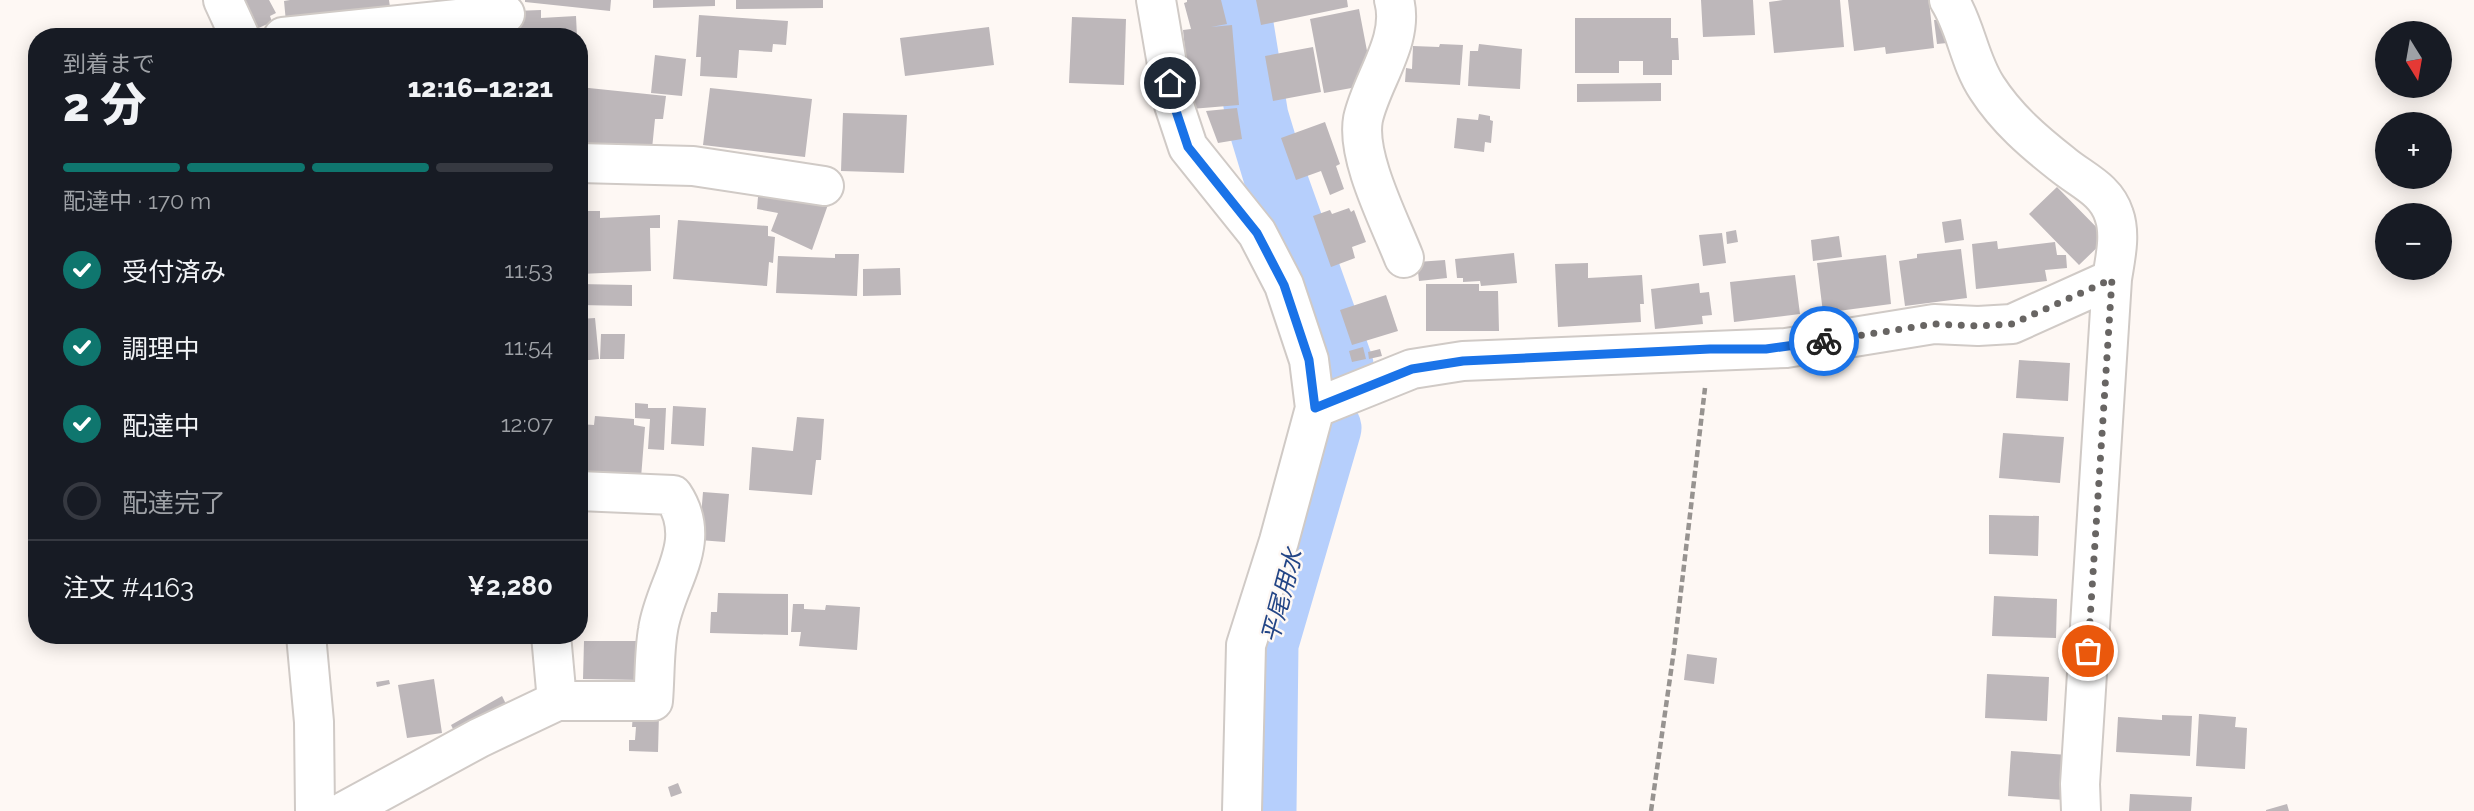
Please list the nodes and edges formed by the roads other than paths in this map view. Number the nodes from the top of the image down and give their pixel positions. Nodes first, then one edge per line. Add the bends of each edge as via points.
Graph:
1 (223, 0) edge
2 (1156, 0) edge
3 (1394, 0) edge
4 (1949, 0) edge
5 (505, 17) edge
6 (236, 28) edge
7 (383, 28) edge
8 (588, 163) edge
9 (824, 186) dead end
10 (1404, 258) dead end
11 (2112, 279) junction
12 (1315, 408) junction
13 (588, 491) edge
14 (307, 644) edge
15 (552, 644) edge
16 (557, 701) junction
17 (314, 811) edge
18 (345, 811) edge
19 (1242, 811) edge
20 (2081, 811) edge

1 - 6 street
2 - 12 street via 1174,105 1188,147 1257,233 1284,285 1309,360
3 - 10 street via 1392,37 1363,119 1363,137 1368,167
4 - 11 street via 1986,88 2014,124 2093,184 2109,206 2117,241
5 - 7 street
8 - 9 street via 693,166
11 - 12 street via 2012,324 1934,324 1786,348 1463,361 1412,369
11 - 20 street
12 - 19 street via 1246,645
13 - 16 street via 673,495 683,510 686,535 658,628 653,701
14 - 17 street via 314,722
15 - 16 street
16 - 18 street

